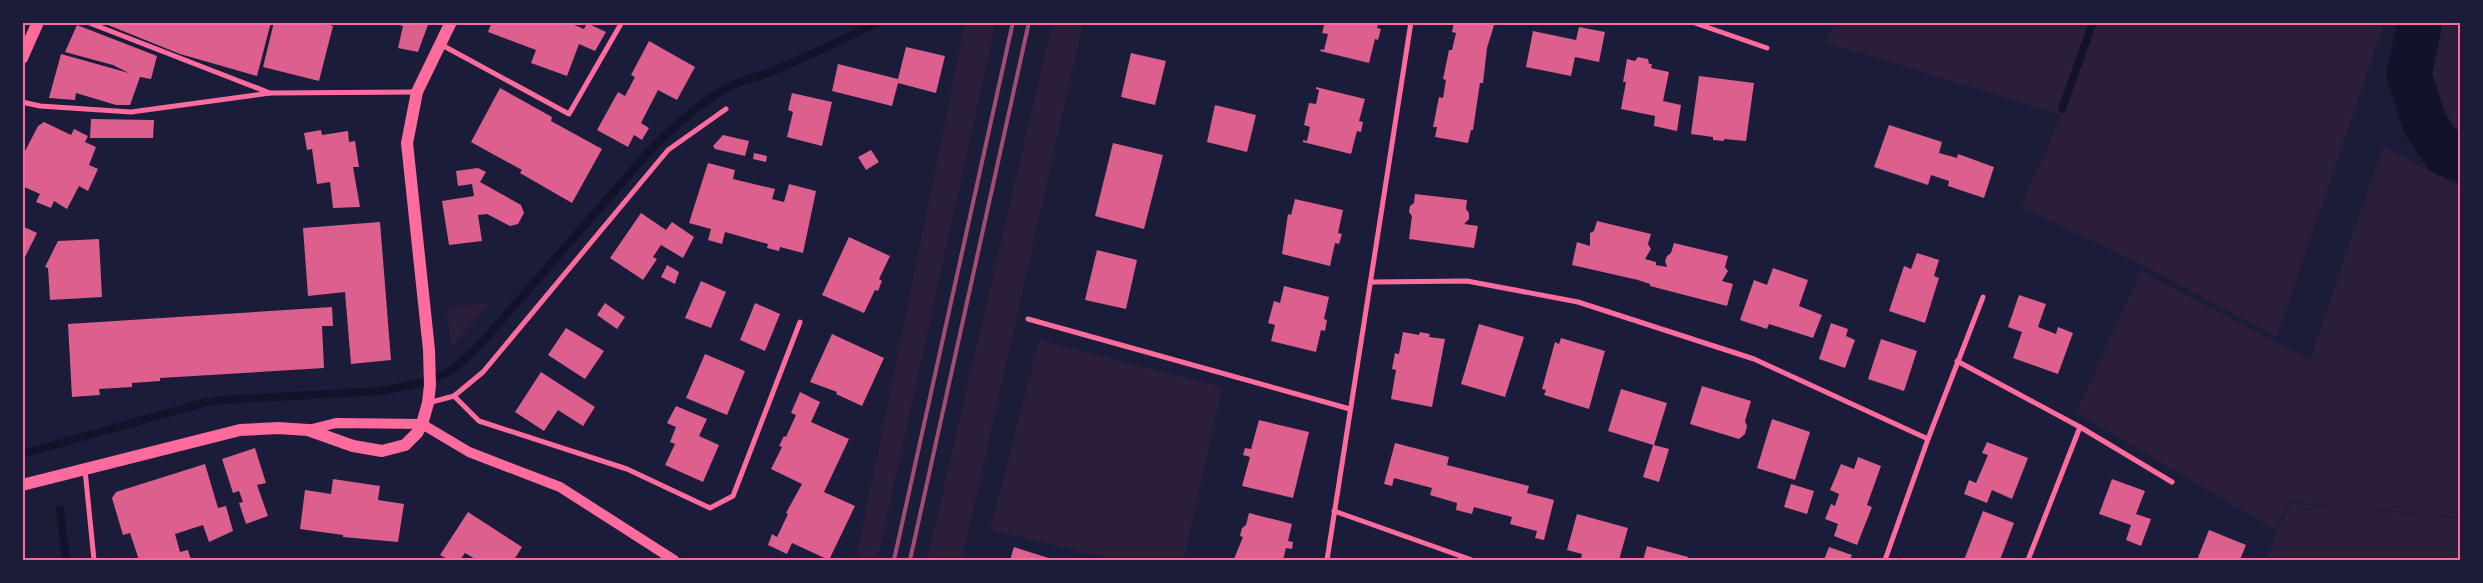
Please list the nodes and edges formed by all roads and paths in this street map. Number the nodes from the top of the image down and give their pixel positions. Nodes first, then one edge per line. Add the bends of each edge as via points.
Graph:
1 (38, 22) edge
2 (87, 22) edge
3 (451, 22) edge
4 (622, 22) edge
5 (1411, 22) edge
6 (1692, 22) edge
7 (440, 44) junction
8 (1767, 48) dead end
9 (22, 58) edge
10 (417, 92) junction
11 (270, 93) junction
12 (22, 102) edge
13 (726, 109) dead end
14 (1372, 282) junction
15 (1983, 297) dead end
16 (1028, 318) dead end
17 (800, 322) dead end
18 (1957, 361) junction
19 (454, 396) junction
20 (428, 403) junction
21 (1350, 409) junction
22 (422, 424) junction
23 (2080, 427) junction
24 (308, 430) junction
25 (1928, 439) junction
26 (85, 470) junction
27 (2172, 482) dead end
28 (22, 485) edge
29 (1334, 511) junction
30 (94, 560) edge
31 (674, 560) edge
32 (1327, 560) edge
33 (1472, 560) edge
34 (1885, 560) edge
35 (2028, 560) edge

1 - 9 main road
2 - 11 street
3 - 7 main road
4 - 7 street via 569,114
5 - 14 street
6 - 8 street
7 - 10 main road
10 - 11 street
10 - 20 main road via 407,144 429,350
11 - 12 street via 131,112
13 - 19 street via 668,150 483,372
14 - 21 street
14 - 25 street via 1467,281 1578,302 1754,358
15 - 18 street
16 - 21 street
17 - 19 street via 733,496 710,508 626,468 479,421
18 - 23 street
18 - 25 street
19 - 20 street
20 - 22 main road
21 - 29 street
22 - 24 main road via 336,423
22 - 24 main road via 405,445 382,450 354,446
22 - 31 main road via 469,452 560,487
23 - 27 street
23 - 35 street
24 - 26 main road via 240,430
25 - 34 street
26 - 28 main road
26 - 30 street
29 - 32 street
29 - 33 street

